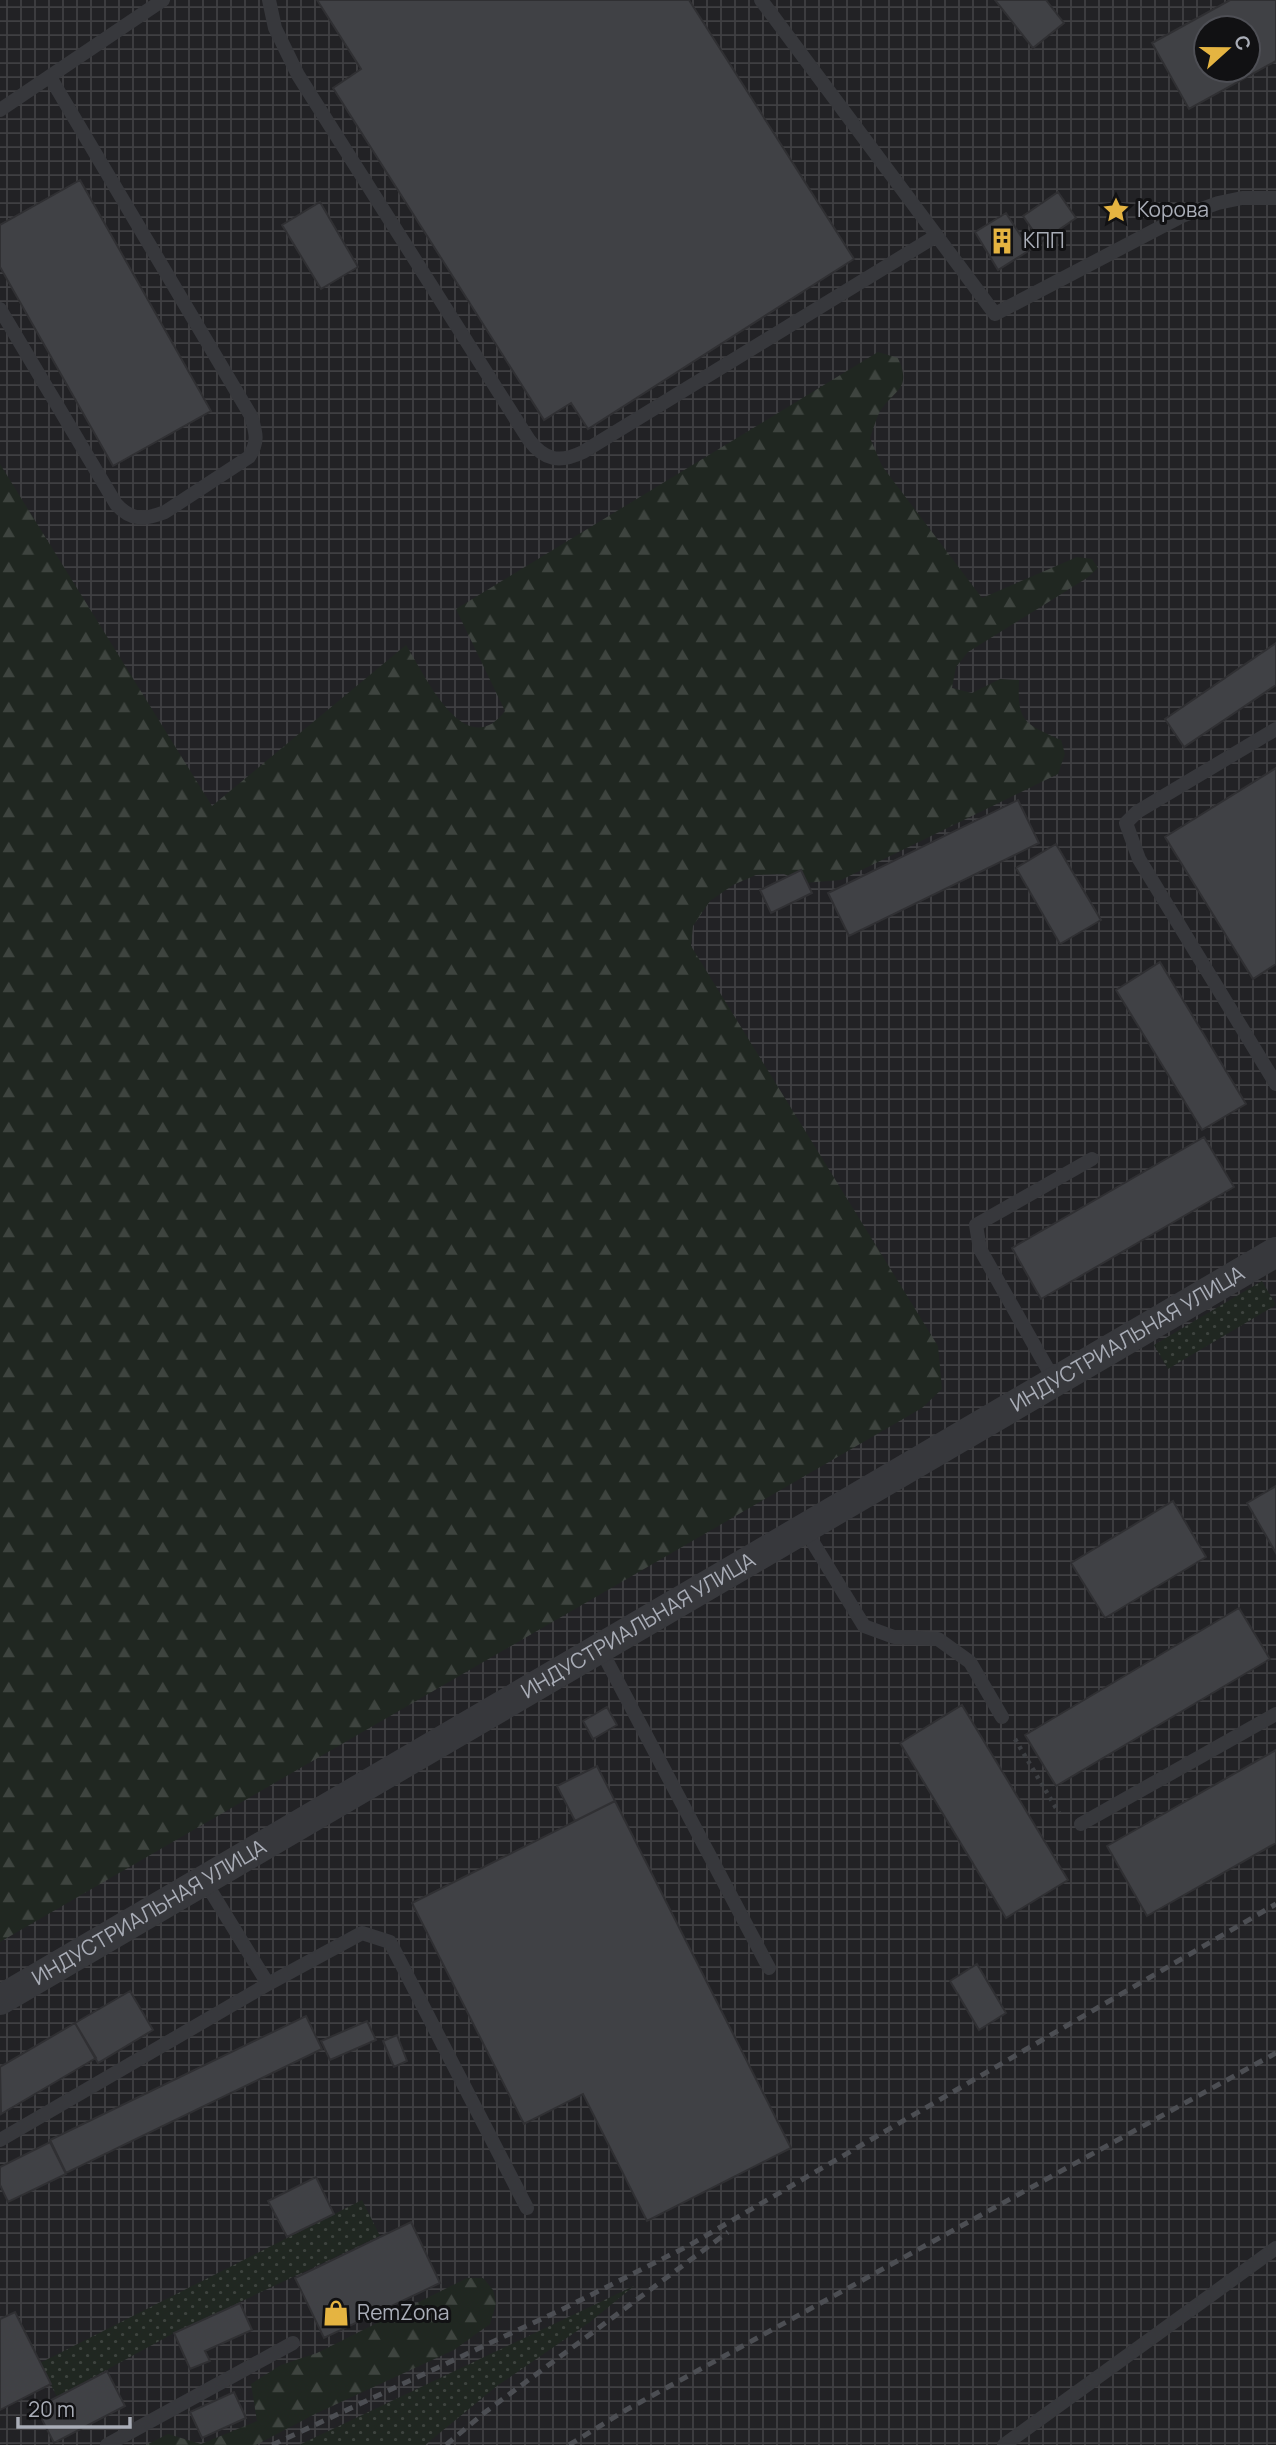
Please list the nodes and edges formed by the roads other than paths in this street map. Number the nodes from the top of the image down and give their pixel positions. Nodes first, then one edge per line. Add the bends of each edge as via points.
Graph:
1 (163, 0) edge
2 (269, 0) edge
3 (761, 0) edge
4 (50, 77) junction
5 (0, 110) edge
6 (1276, 198) edge
7 (936, 236) junction
8 (0, 309) edge
9 (1276, 729) edge
10 (1276, 1084) edge
11 (1092, 1159) dead end
12 (1276, 1252) edge
13 (1055, 1382) junction
14 (804, 1528) junction
15 (600, 1648) junction
16 (1276, 1714) edge
17 (1002, 1717) road end
18 (1081, 1824) road end
19 (204, 1880) junction
20 (769, 1968) dead end
21 (268, 1983) junction
22 (0, 2000) edge
23 (0, 2140) edge
24 (527, 2208) dead end
25 (1276, 2248) edge
26 (293, 2343) dead end
27 (107, 2445) edge
28 (1004, 2445) edge

1 - 4 lane
2 - 7 lane via 275,27 298,75 529,440 556,459 583,452
3 - 7 lane
4 - 5 lane
4 - 8 lane via 251,416 256,446 250,457 165,512 134,518 123,512
6 - 7 lane via 1242,198 1182,216 995,314
9 - 10 lane via 1126,823 1139,859
11 - 13 lane via 976,1225 980,1249
12 - 13 street, ИНДУСТРИАЛЬНАЯ УЛИЦА
13 - 14 street, ИНДУСТРИАЛЬНАЯ УЛИЦА
14 - 15 street, ИНДУСТРИАЛЬНАЯ УЛИЦА
14 - 17 lane via 864,1626 894,1637 938,1639 970,1662
15 - 19 street, ИНДУСТРИАЛЬНАЯ УЛИЦА
15 - 20 lane
16 - 18 lane
19 - 21 lane
19 - 22 street, ИНДУСТРИАЛЬНАЯ УЛИЦА
21 - 23 lane
21 - 24 lane via 362,1933 390,1942
25 - 28 lane
26 - 27 lane

